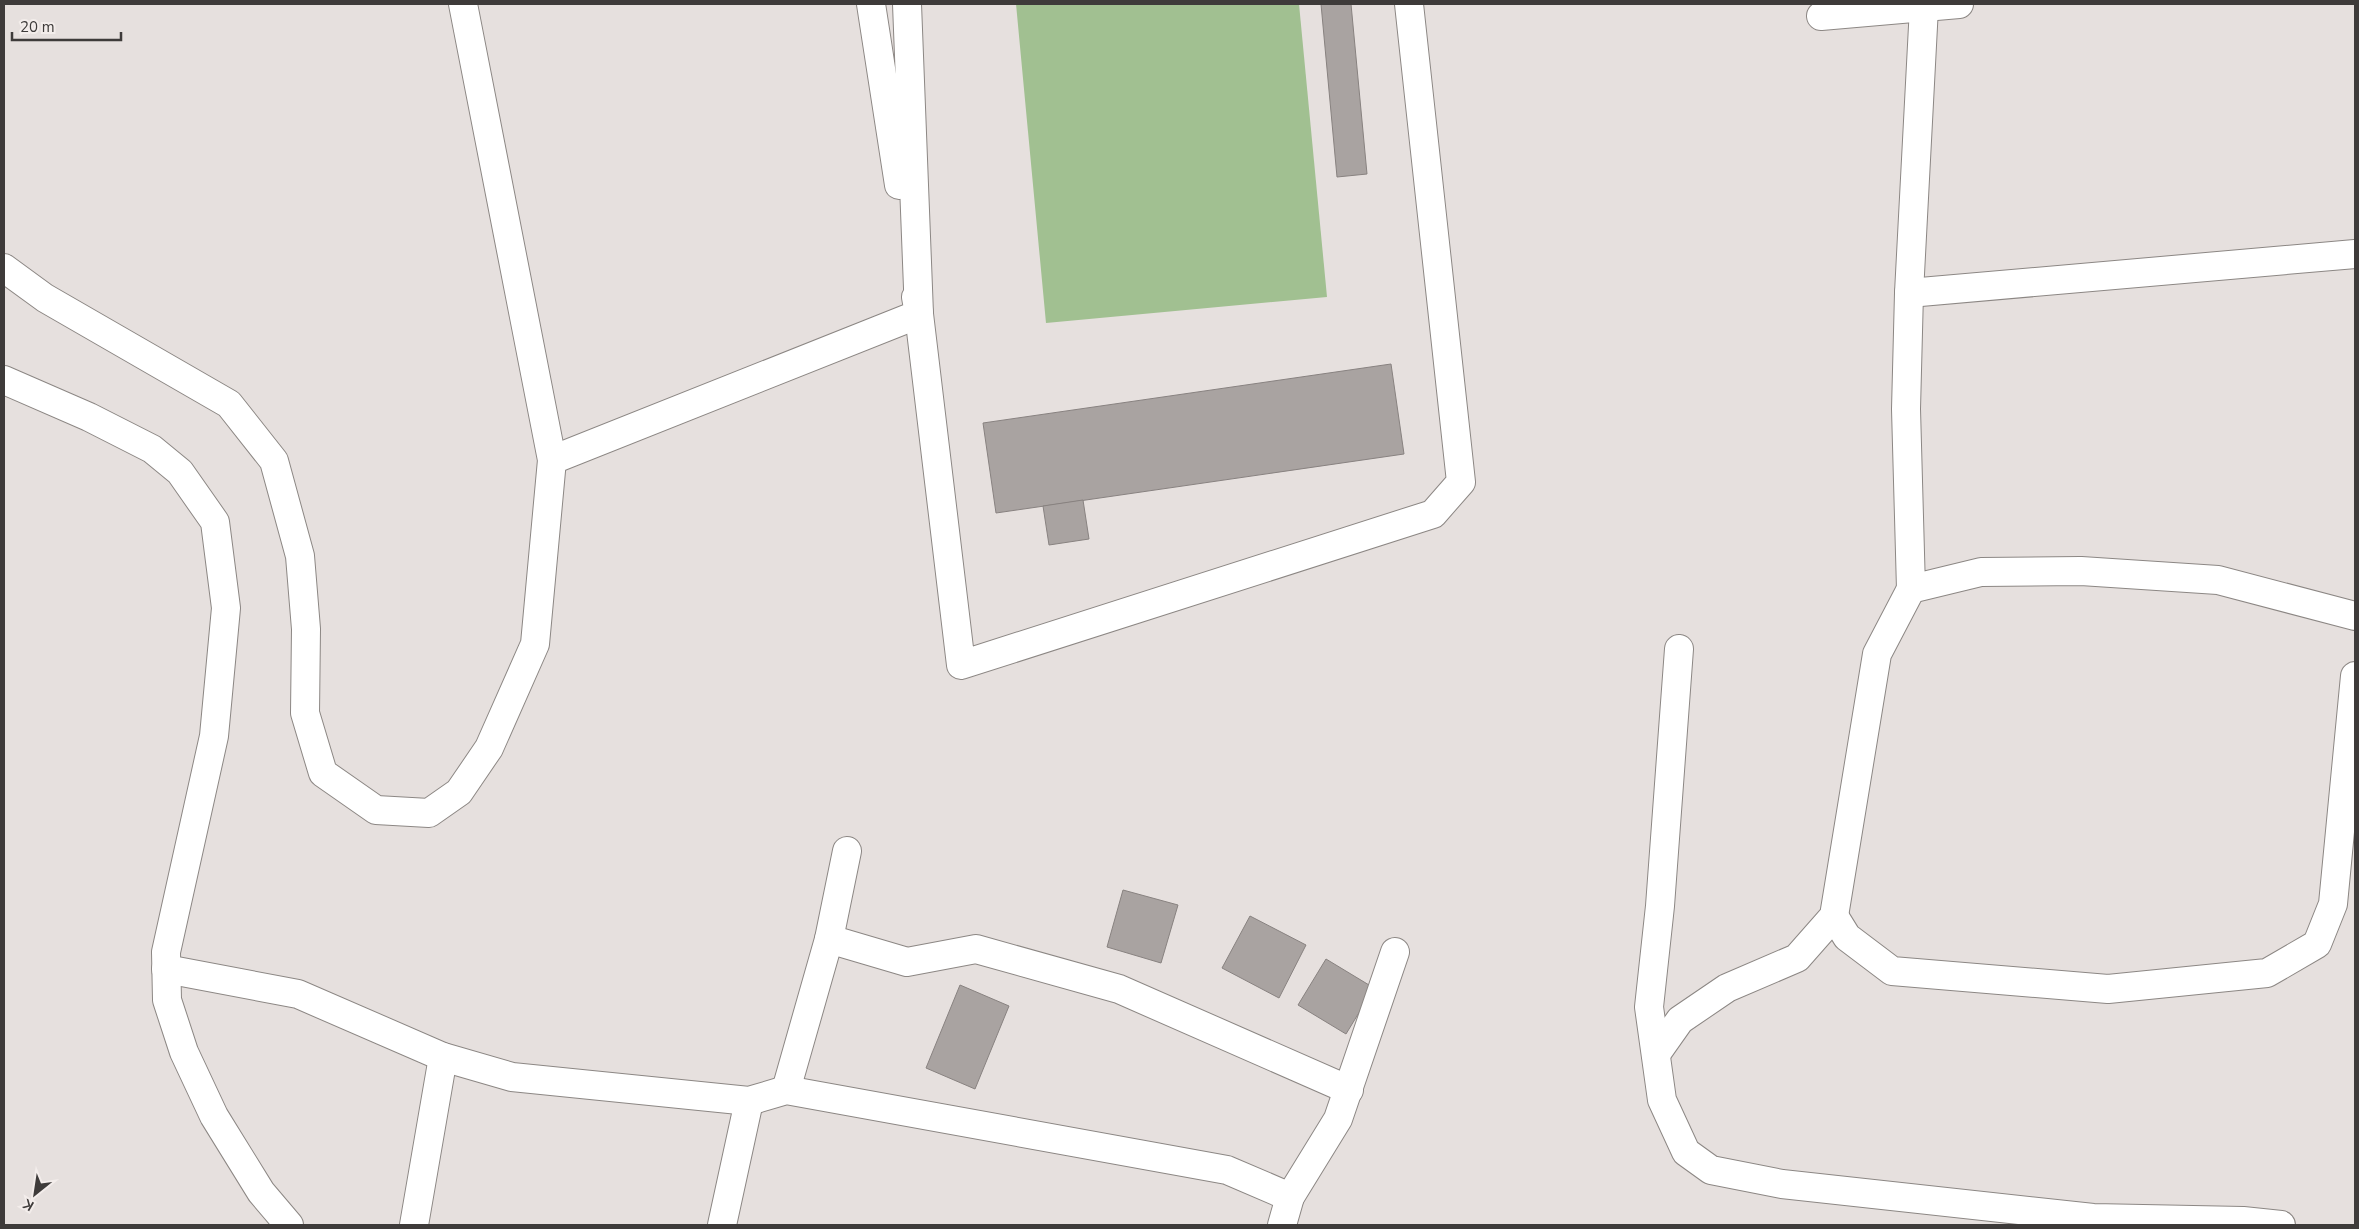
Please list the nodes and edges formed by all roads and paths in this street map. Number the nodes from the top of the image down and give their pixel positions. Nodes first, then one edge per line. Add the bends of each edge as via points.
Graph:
1 (463, 4) edge
2 (871, 4) edge
3 (907, 4) edge
4 (1409, 4) edge
5 (1959, 4) edge
6 (1924, 7) junction
7 (1822, 16) dead end
8 (2355, 254) edge
9 (4, 268) edge
10 (1909, 293) junction
11 (919, 314) junction
12 (4, 380) edge
13 (552, 460) junction
14 (1912, 590) junction
15 (2355, 616) edge
16 (1679, 649) dead end
17 (2355, 676) edge
18 (847, 852) dead end
19 (1834, 916) junction
20 (829, 939) junction
21 (1395, 952) dead end
22 (166, 969) junction
23 (1656, 1054) junction
24 (443, 1057) junction
25 (786, 1090) junction
26 (1348, 1090) junction
27 (749, 1100) junction
28 (1290, 1197) junction
29 (289, 1225) edge
30 (414, 1225) edge
31 (722, 1225) edge
32 (1282, 1225) edge
33 (2281, 1225) edge

1 - 13 street
2 - 11 street
3 - 11 street
4 - 11 street via 1460,482 1433,514 961,665
5 - 6 street
6 - 7 street
6 - 10 street
8 - 10 street
9 - 13 street via 45,298 229,404 274,461 300,556 306,629 305,713 323,773 376,810 429,813 459,792 489,748 535,644
10 - 14 street via 1906,409
11 - 13 street
12 - 22 street via 90,417 152,449 180,472 215,522 226,608 214,736 166,952
14 - 15 street via 1981,572 2082,571 2218,580
14 - 19 street via 1877,654
16 - 23 street via 1660,906 1649,1007
17 - 19 street via 2333,904 2318,944 2267,973 2108,989 1892,971 1846,937
18 - 20 street
19 - 23 street via 1798,958 1727,988 1680,1020
20 - 25 street
20 - 26 street via 906,962 976,948 1119,989
21 - 26 street
22 - 24 street via 298,994
22 - 29 street via 169,1009 184,1052 214,1116 261,1192
23 - 33 street via 1662,1100 1686,1152 1711,1170 1782,1184 2093,1218 2243,1221
24 - 27 street via 512,1077
24 - 30 street
25 - 27 street
25 - 28 street via 1227,1170
26 - 28 street via 1338,1119
27 - 31 street
28 - 32 street

